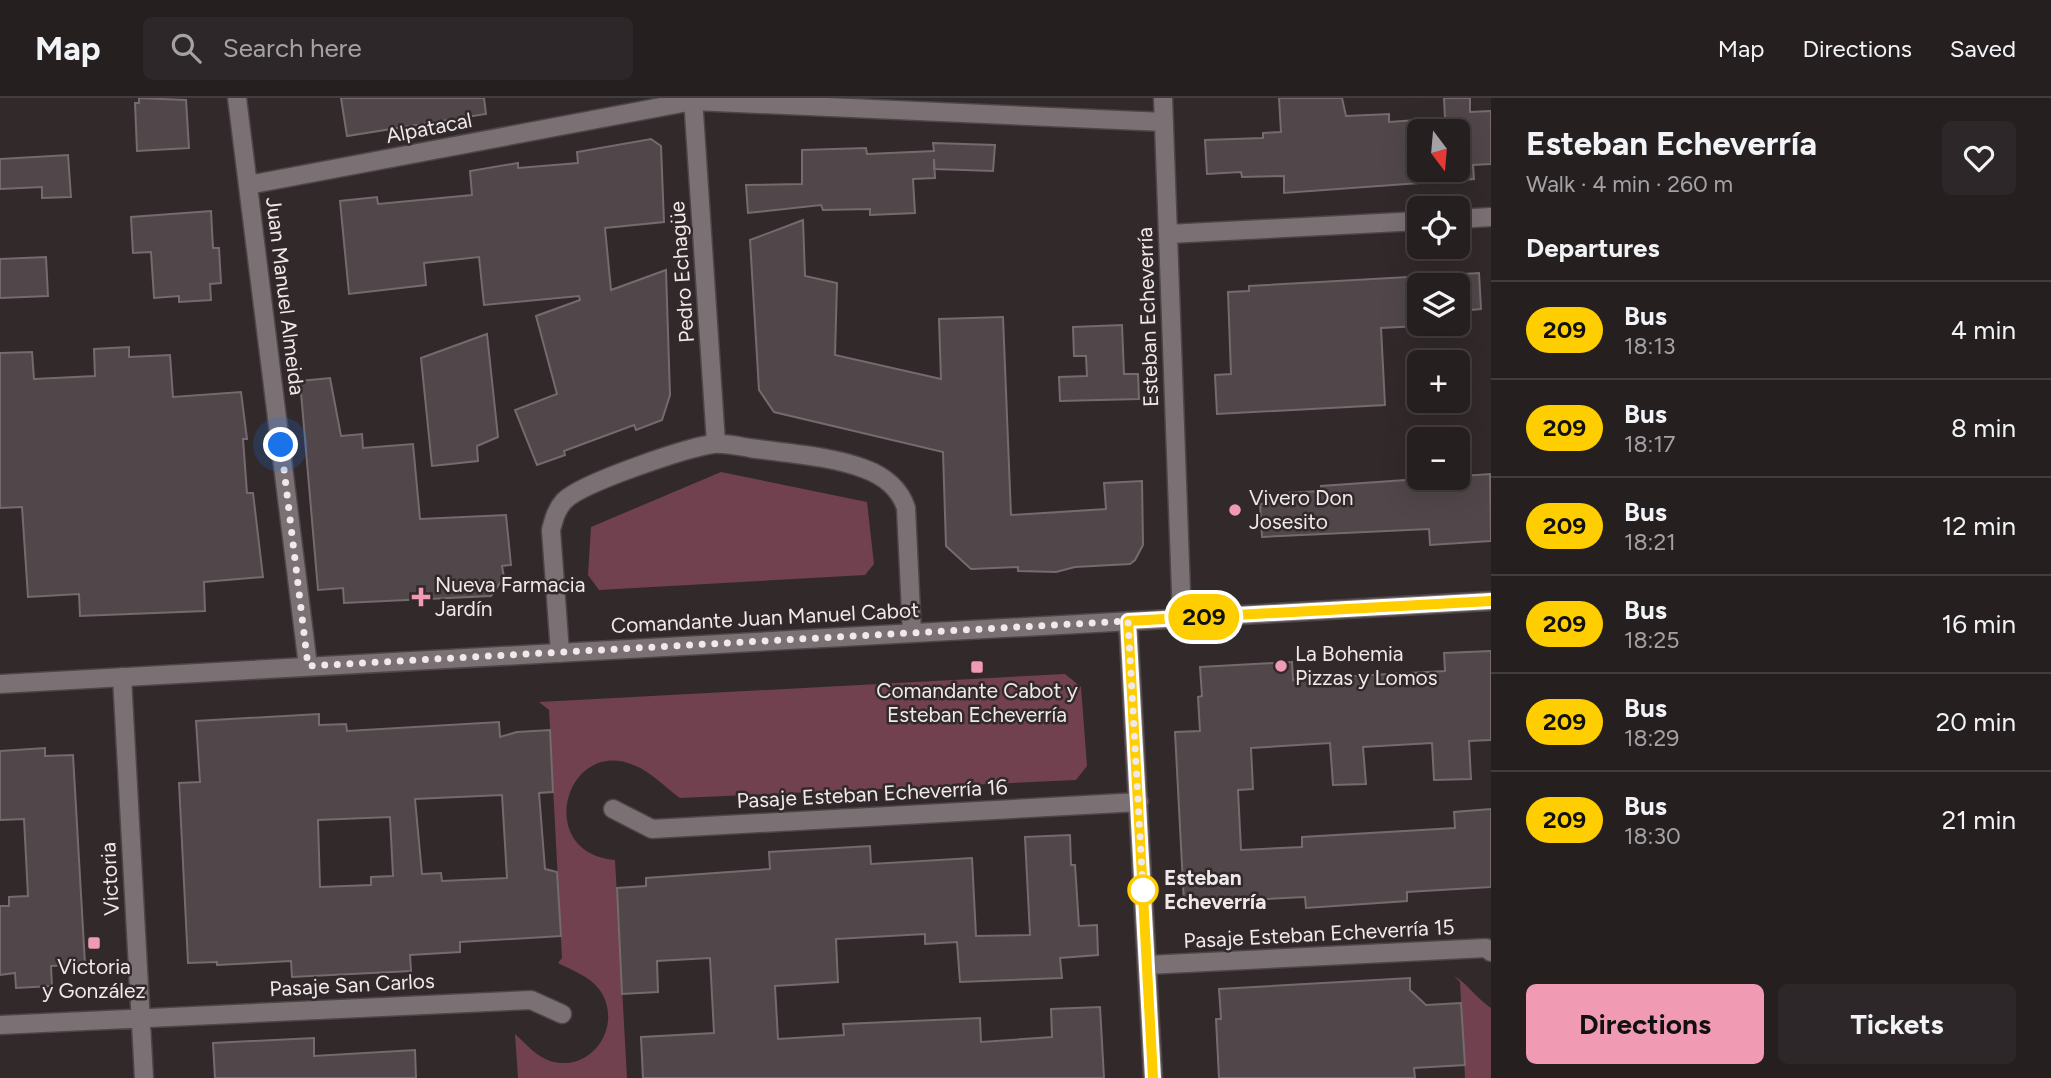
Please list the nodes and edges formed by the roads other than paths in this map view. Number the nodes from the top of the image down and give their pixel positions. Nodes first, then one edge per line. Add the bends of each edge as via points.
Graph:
1 (237, 98) edge
2 (1163, 98) edge
3 (693, 99) edge
4 (1164, 121) junction
5 (248, 185) junction
6 (1491, 218) edge
7 (1470, 219) edge
8 (1407, 222) edge
9 (1168, 234) junction
10 (716, 443) junction
11 (1491, 601) edge
12 (1182, 618) junction
13 (1128, 621) junction
14 (912, 633) junction
15 (560, 653) junction
16 (308, 666) junction
17 (122, 677) junction
18 (0, 684) edge
19 (1139, 802) junction
20 (613, 809) dead end
21 (1491, 952) edge
22 (1147, 965) junction
23 (562, 1014) dead end
24 (141, 1017) junction
25 (0, 1025) edge
26 (144, 1078) edge
27 (1153, 1078) edge

1 - 5 street, Juan Manuel Almeida
2 - 4 street, Esteban Echeverría
3 - 4 street, Alpatacal
3 - 5 street, Alpatacal
3 - 10 street, Pedro Echagüe
4 - 9 street, Esteban Echeverría
5 - 16 street, Juan Manuel Almeida
6 - 7 street
8 - 9 street
9 - 12 street, Esteban Echeverría
10 - 14 street via 818,458 865,469 890,482 906,508
10 - 15 street via 655,460 565,500 551,530
11 - 12 street, Comandante Juan Manuel Cabot
12 - 13 street, Comandante Juan Manuel Cabot
13 - 14 street, Comandante Juan Manuel Cabot
13 - 19 street
14 - 15 street, Comandante Juan Manuel Cabot
15 - 16 street, Comandante Juan Manuel Cabot
16 - 17 street, Comandante Juan Manuel Cabot
17 - 18 street, Comandante Juan Manuel Cabot
17 - 24 street, Victoria
19 - 20 street, Pasaje Esteban Echeverría 16 via 652,829
19 - 22 street
21 - 22 street, Pasaje Esteban Echeverría 15 via 1486,948
22 - 27 street
23 - 24 street, Pasaje San Carlos via 531,1000
24 - 25 street, Pasaje San Carlos
24 - 26 street, Victoria

